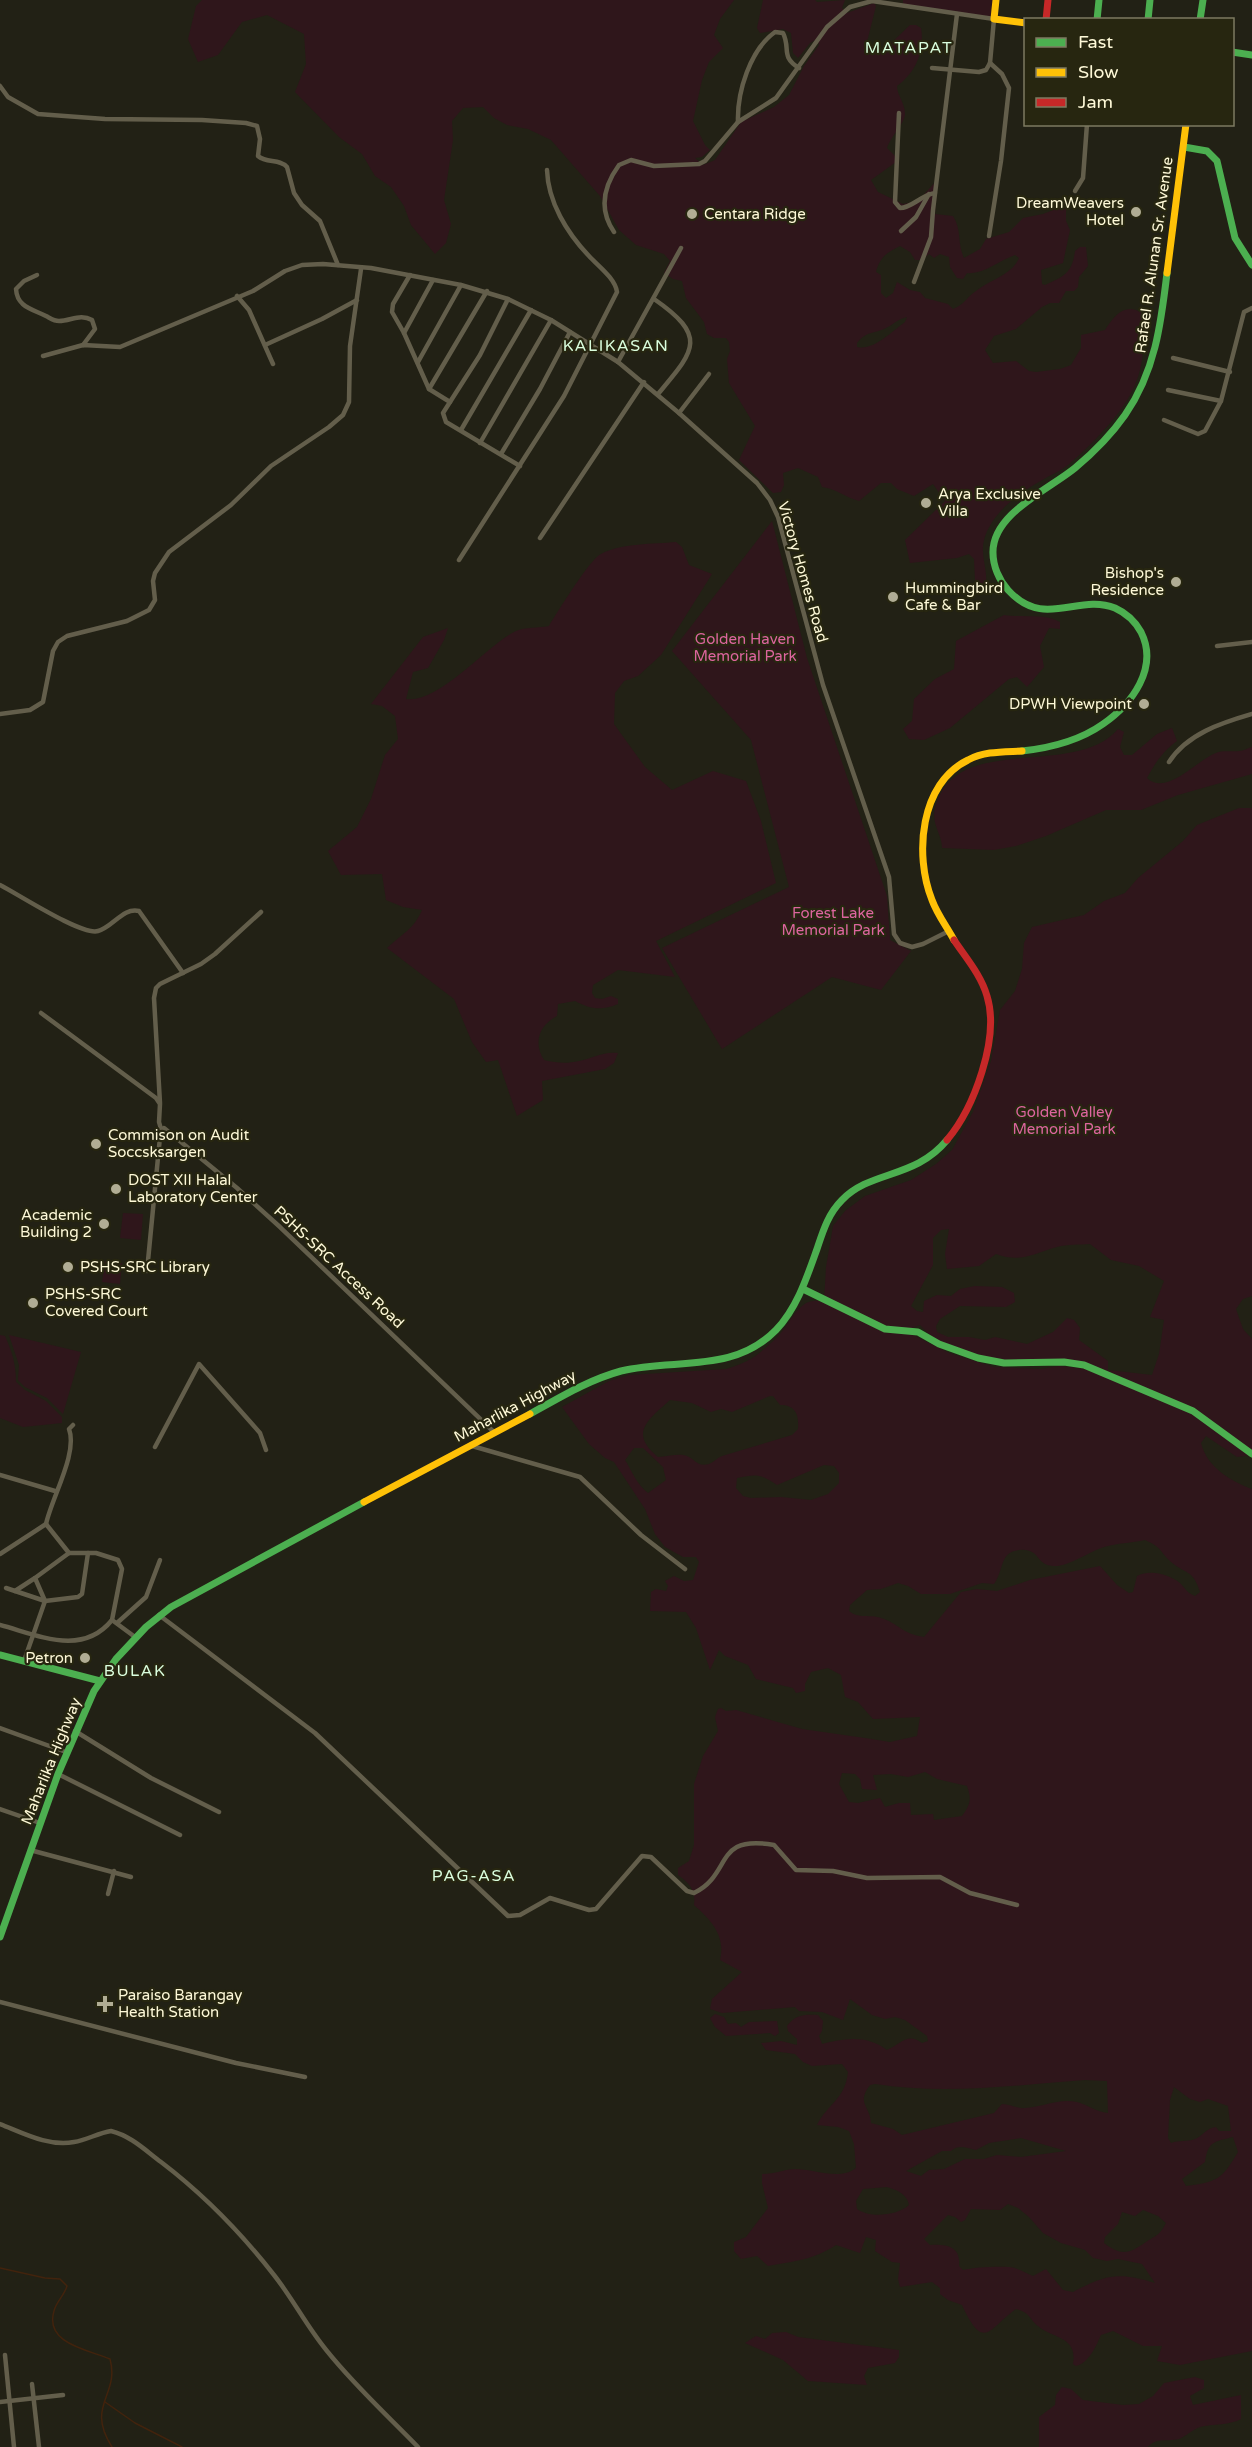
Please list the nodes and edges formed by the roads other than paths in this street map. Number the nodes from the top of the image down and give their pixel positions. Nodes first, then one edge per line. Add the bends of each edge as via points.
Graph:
1 (996, 0) edge
2 (1048, 0) edge
3 (1099, 0) edge
4 (1150, 0) edge
5 (1203, 0) edge
6 (957, 14) junction
7 (1046, 18) edge
8 (1097, 18) edge
9 (1148, 18) edge
10 (1200, 18) edge
11 (994, 19) junction
12 (1024, 23) edge
13 (1234, 52) edge
14 (1252, 55) edge
15 (990, 63) junction
16 (799, 68) junction
17 (932, 68) dead end
18 (951, 69) junction
19 (0, 86) edge
20 (898, 113) dead end
21 (738, 122) junction
22 (1087, 126) edge
23 (1186, 126) edge
24 (1184, 147) junction
25 (547, 170) dead end
26 (1075, 191) dead end
27 (932, 194) junction
28 (901, 231) dead end
29 (614, 232) dead end
30 (989, 236) dead end
31 (681, 248) dead end
32 (338, 265) junction
33 (1252, 265) edge
34 (361, 269) junction
35 (37, 275) dead end
36 (410, 275) junction
37 (433, 280) junction
38 (914, 282) dead end
39 (461, 285) junction
40 (487, 291) junction
41 (237, 296) junction
42 (508, 299) junction
43 (654, 299) junction
44 (357, 300) junction
45 (1252, 308) edge
46 (531, 310) junction
47 (551, 320) junction
48 (570, 332) junction
49 (404, 333) junction
50 (591, 344) junction
51 (83, 345) junction
52 (264, 345) junction
53 (43, 356) dead end
54 (1173, 358) dead end
55 (418, 362) junction
56 (618, 362) junction
57 (273, 363) dead end
58 (1230, 372) junction
59 (709, 374) dead end
60 (644, 382) junction
61 (429, 389) junction
62 (1168, 390) dead end
63 (658, 394) junction
64 (1221, 401) junction
65 (450, 402) junction
66 (679, 413) junction
67 (1164, 420) dead end
68 (461, 430) junction
69 (480, 443) junction
70 (501, 454) junction
71 (520, 466) junction
72 (540, 538) dead end
73 (459, 560) dead end
74 (1252, 642) edge
75 (1218, 646) dead end
76 (0, 714) edge
77 (1252, 714) edge
78 (1169, 762) dead end
79 (0, 885) edge
80 (261, 912) dead end
81 (949, 931) junction
82 (183, 973) junction
83 (41, 1013) dead end
84 (160, 1103) junction
85 (162, 1129) junction
86 (147, 1271) dead end
87 (802, 1289) junction
88 (73, 1425) dead end
89 (493, 1431) junction
90 (470, 1445) junction
91 (155, 1447) dead end
92 (266, 1450) dead end
93 (1252, 1454) edge
94 (0, 1475) edge
95 (55, 1491) junction
96 (46, 1524) junction
97 (69, 1553) junction
98 (88, 1553) junction
99 (0, 1554) edge
100 (160, 1560) dead end
101 (685, 1569) dead end
102 (35, 1578) junction
103 (6, 1588) dead end
104 (15, 1591) junction
105 (45, 1600) junction
106 (159, 1616) junction
107 (115, 1622) junction
108 (0, 1625) edge
109 (33, 1634) junction
110 (135, 1637) junction
111 (0, 1655) edge
112 (24, 1661) junction
113 (100, 1681) junction
114 (0, 1728) edge
115 (75, 1731) junction
116 (66, 1752) junction
117 (58, 1774) junction
118 (0, 1809) edge
119 (219, 1812) dead end
120 (40, 1823) junction
121 (180, 1836) dead end
122 (30, 1850) junction
123 (114, 1871) junction
124 (131, 1877) dead end
125 (108, 1894) dead end
126 (1017, 1905) dead end
127 (0, 1937) edge
128 (0, 2002) edge
129 (305, 2077) dead end
130 (0, 2124) edge
131 (5, 2355) dead end
132 (32, 2384) dead end
133 (63, 2395) dead end
134 (33, 2397) junction
135 (9, 2400) junction
136 (0, 2402) edge
137 (14, 2447) edge
138 (39, 2447) edge
139 (418, 2447) edge

1 - 11 main road
2 - 7 main road
3 - 8 main road
4 - 9 main road
5 - 10 main road
6 - 11 street
6 - 16 street via 883,2 862,3 833,21
6 - 18 street
11 - 12 main road
11 - 15 street
13 - 14 main road
15 - 18 street via 983,72
15 - 30 street via 1009,88
16 - 21 street via 776,98
16 - 21 street via 786,55 783,33 775,32 767,38 744,83
17 - 18 street
18 - 27 street
19 - 32 street via 8,97 38,114 254,125 259,135 258,156 287,167 294,193 320,220
20 - 27 street via 895,202 906,208
21 - 29 street via 710,158 699,164 654,166 631,160 619,165 604,200 605,217
22 - 26 street via 1083,178
23 - 24 main road, Rafael R. Alunan Sr. Avenue
24 - 33 main road via 1207,151 1217,161 1235,238
24 - 81 main road, Rafael R. Alunan Sr. Avenue via 1160,329 1142,390 1122,421 1095,451 1008,517 993,544 994,564 1001,580 1023,602 1050,610 1103,605 1120,611 1144,639 1146,669 1124,706 1083,738 1053,747 979,755 961,763 947,776 928,812 923,855 930,894
25 - 50 street via 551,194 565,226 616,286 616,297
27 - 28 street
27 - 38 street via 931,237
31 - 43 street
32 - 34 street, Victory Homes Road
32 - 41 street, Victory Homes Road via 293,267
34 - 36 street, Victory Homes Road
34 - 44 street
35 - 51 street via 19,284 19,301 58,321 79,316 92,320 95,329
36 - 37 street, Victory Homes Road
36 - 49 street via 392,307
37 - 39 street, Victory Homes Road
37 - 49 street
39 - 40 street, Victory Homes Road
39 - 55 street
40 - 42 street, Victory Homes Road
40 - 61 street
41 - 51 street, Victory Homes Road via 120,347
41 - 52 street via 249,310
42 - 46 street, Victory Homes Road
42 - 65 street via 480,355
43 - 56 street
43 - 63 street via 679,319 691,347 683,364
44 - 52 street
44 - 76 street via 350,346 350,402 343,415 271,466 231,505 169,552 155,573 155,600 149,610 127,621 62,639 53,651 43,702 30,710
45 - 58 street via 1244,312
46 - 47 street, Victory Homes Road
46 - 68 street
47 - 48 street, Victory Homes Road
47 - 69 street
48 - 50 street, Victory Homes Road
48 - 70 street
49 - 55 street
50 - 56 street, Victory Homes Road
50 - 71 street
51 - 53 street, Victory Homes Road
52 - 57 street
54 - 58 street
55 - 61 street
56 - 60 street, Victory Homes Road
58 - 64 street
59 - 66 street
60 - 63 street, Victory Homes Road
60 - 72 street
61 - 65 street
62 - 64 street
63 - 66 street, Victory Homes Road
64 - 67 street via 1202,434
65 - 68 street via 443,413 444,420
66 - 81 street, Victory Homes Road via 757,483 775,510 822,685 889,877 896,939 912,947
68 - 69 street
69 - 70 street
70 - 71 street
71 - 73 street
74 - 75 street
77 - 78 street via 1186,741
79 - 82 street via 88,931 97,931 127,912 139,911
80 - 82 street via 215,954
81 - 87 main road, Maharlika Highway via 982,984 990,1007 988,1039 968,1109 942,1149 926,1161 857,1189 840,1201 827,1221
82 - 84 street via 160,984 155,991
83 - 84 street
84 - 85 street
85 - 86 street
85 - 89 street, PSHS-SRC Access Road via 272,1219
87 - 89 main road, Maharlika Highway via 780,1326 745,1353 715,1361 647,1366 605,1376
87 - 93 main road via 885,1329 918,1332 978,1358 1005,1363 1084,1365 1192,1411
88 - 95 street via 69,1429 70,1453
89 - 90 main road, Maharlika Highway
90 - 101 street via 580,1477 641,1535
90 - 106 main road, Maharlika Highway via 198,1590
91 - 92 street via 199,1365 260,1433
94 - 95 street
95 - 96 street
96 - 97 street
96 - 99 street
97 - 98 street
97 - 102 street
98 - 105 street via 81,1595
98 - 107 street via 115,1558 122,1567
100 - 107 street via 146,1598
102 - 104 street
102 - 105 street
103 - 104 street
104 - 105 street
105 - 109 street
106 - 110 main road, Maharlika Highway
106 - 126 street via 315,1733 508,1916 520,1915 554,1897 592,1910 642,1856 651,1857 694,1893 708,1884 735,1847 744,1844 774,1845 796,1870 833,1871 867,1878 940,1877 970,1893
107 - 109 street via 76,1642
107 - 110 street
108 - 109 street
109 - 112 street
110 - 113 main road, Maharlika Highway
111 - 112 main road
112 - 113 main road
113 - 115 main road, Maharlika Highway
114 - 116 street
115 - 116 main road, Maharlika Highway
115 - 119 street via 151,1778
116 - 117 main road, Maharlika Highway
117 - 120 main road, Maharlika Highway
117 - 121 street
118 - 120 street
120 - 122 main road, Maharlika Highway
122 - 123 street
122 - 127 main road, Maharlika Highway
123 - 124 street
123 - 125 street
128 - 129 street
130 - 139 street via 58,2143 73,2143 111,2131 140,2145 193,2187 244,2240 342,2369
131 - 135 street
132 - 134 street
133 - 134 street
134 - 135 street
134 - 138 street
135 - 136 street
135 - 137 street

